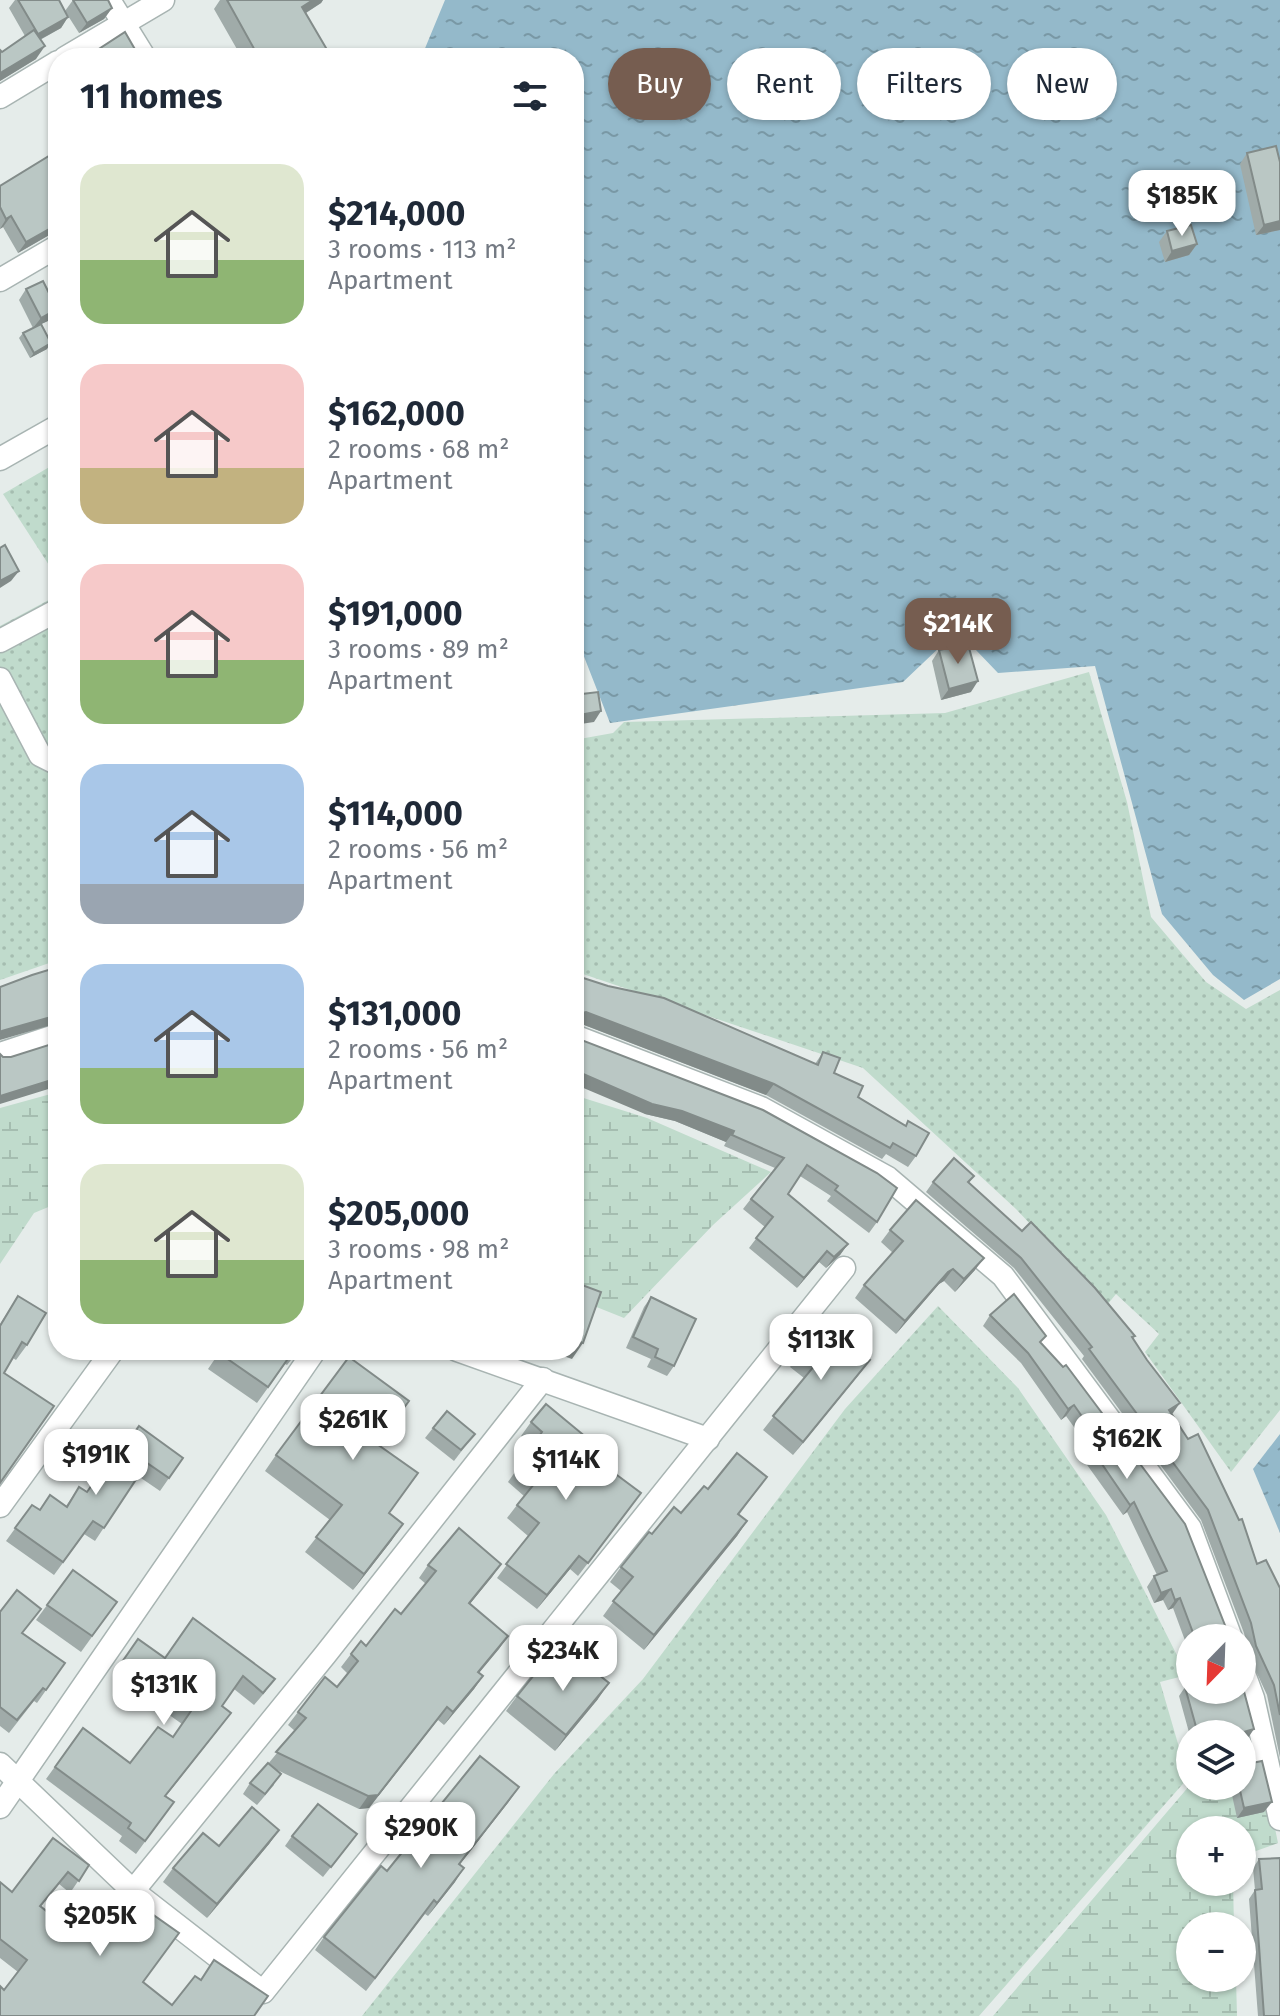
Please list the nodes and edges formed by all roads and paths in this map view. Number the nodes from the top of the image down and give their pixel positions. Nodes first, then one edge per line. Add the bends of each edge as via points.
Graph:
1 (109, 0) edge
2 (163, 0) edge
3 (123, 23) junction
4 (82, 48) edge
5 (139, 48) edge
6 (48, 68) edge
7 (0, 97) edge
8 (48, 252) edge
9 (0, 280) edge
10 (48, 432) edge
11 (0, 459) edge
12 (48, 615) edge
13 (0, 641) edge
14 (0, 679) edge
15 (48, 759) edge
16 (48, 1038) edge
17 (584, 1040) edge
18 (0, 1054) edge
19 (844, 1268) dead end
20 (106, 1360) edge
21 (308, 1360) edge
22 (487, 1360) edge
23 (543, 1379) junction
24 (708, 1439) junction
25 (0, 1506) edge
26 (1226, 1624) edge
27 (1254, 1704) edge
28 (0, 1764) edge
29 (19, 1782) junction
30 (0, 1807) edge
31 (1280, 1819) edge
32 (133, 1891) junction

1 - 3 street
2 - 3 street
3 - 4 street
3 - 5 street
6 - 7 street
8 - 9 street
10 - 11 street
12 - 13 street
14 - 15 street via 40,755
16 - 18 street
17 - 26 street via 761,1108 888,1178 1003,1276 1190,1528
19 - 24 street
20 - 25 street
21 - 29 street
22 - 23 street
23 - 24 street
23 - 32 street
24 - 32 street via 263,1992
27 - 31 street
28 - 29 street
29 - 30 street
29 - 32 street

